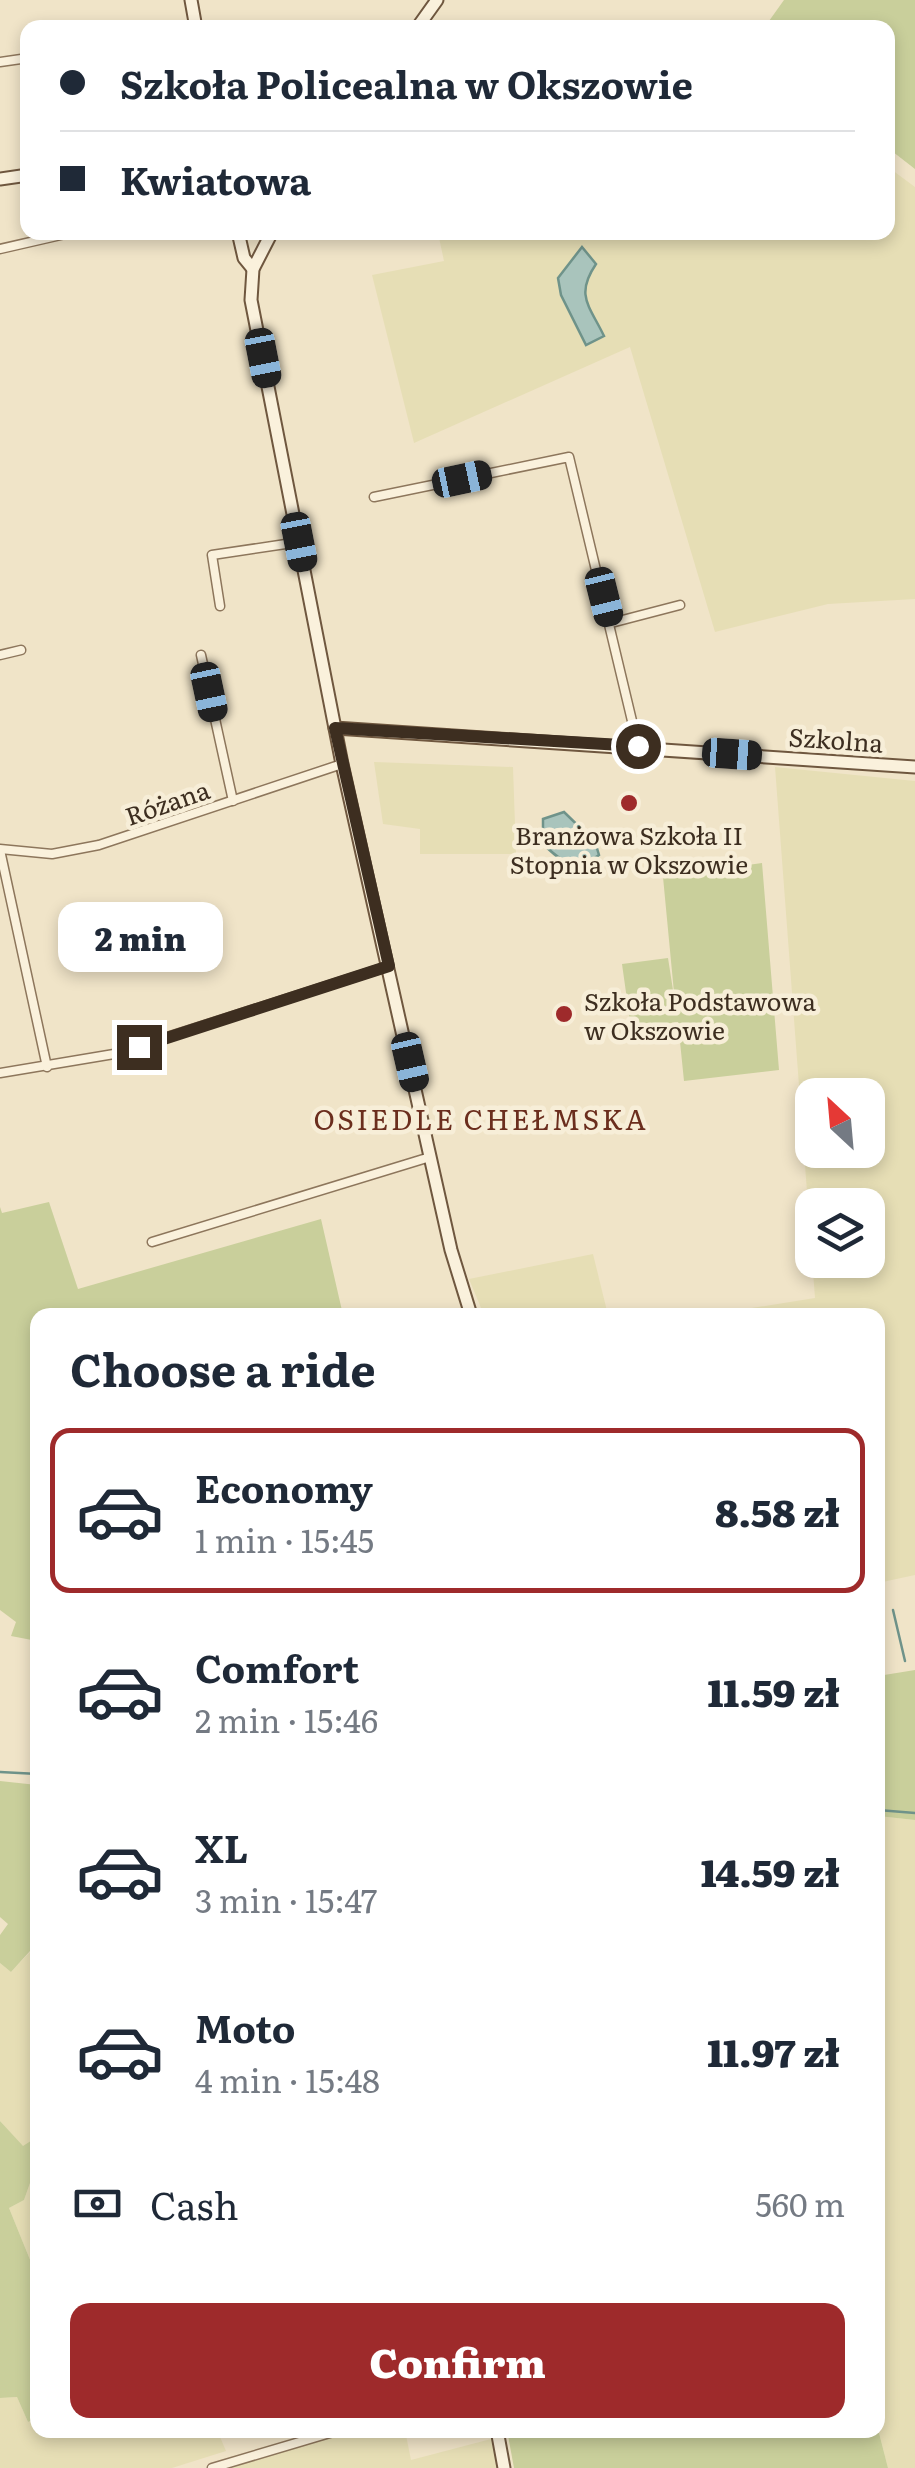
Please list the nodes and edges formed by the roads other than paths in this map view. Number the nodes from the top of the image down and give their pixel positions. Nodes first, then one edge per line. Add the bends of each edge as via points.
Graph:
1 (37, 240) edge
2 (240, 240) edge
3 (268, 240) edge
4 (0, 248) edge
5 (253, 270) junction
6 (374, 498) dead end
7 (299, 542) junction
8 (680, 605) dead end
9 (220, 606) dead end
10 (610, 624) junction
11 (21, 650) dead end
12 (0, 655) edge
13 (201, 655) dead end
14 (335, 728) junction
15 (638, 746) junction
16 (342, 764) junction
17 (915, 768) edge
18 (232, 800) junction
19 (0, 850) edge
20 (389, 966) junction
21 (47, 1067) junction
22 (0, 1073) edge
23 (430, 1156) junction
24 (152, 1242) dead end
25 (469, 1308) edge
26 (313, 2438) edge
27 (498, 2438) edge
28 (212, 2468) edge
29 (504, 2468) edge

1 - 4 street
2 - 5 main road
3 - 5 main road
5 - 7 main road via 251,300
6 - 10 street via 569,456
7 - 9 street via 212,555
7 - 14 main road
8 - 10 street
10 - 15 street
11 - 12 street
13 - 18 street
14 - 15 main road, Szkolna
14 - 16 main road
15 - 17 main road, Szkolna
16 - 18 street, Różana
16 - 20 main road
18 - 19 street, Różana via 73,851
19 - 21 street
20 - 21 street via 114,1054
20 - 23 main road
21 - 22 street
23 - 24 street
23 - 25 main road
26 - 28 street
27 - 29 main road

